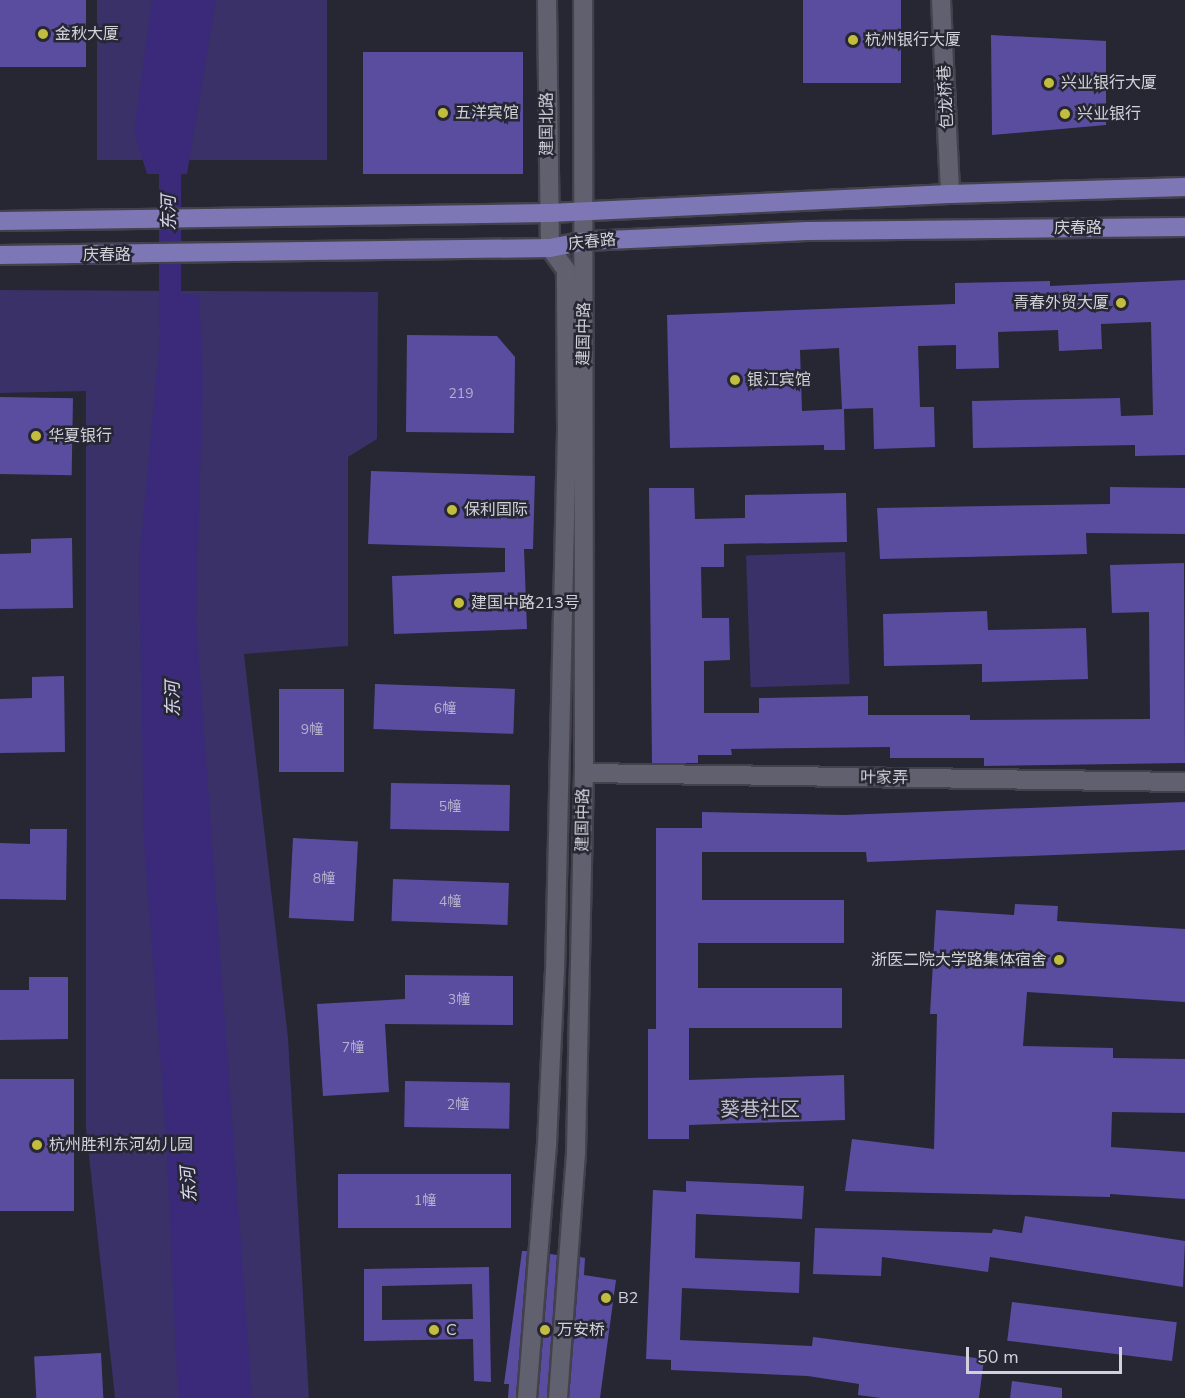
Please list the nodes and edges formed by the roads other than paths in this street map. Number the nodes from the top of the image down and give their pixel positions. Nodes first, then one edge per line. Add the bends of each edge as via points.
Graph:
1 (547, 0) edge
2 (583, 0) edge
3 (941, 0) edge
4 (1185, 188) edge
5 (950, 194) junction
6 (585, 212) junction
7 (549, 213) junction
8 (0, 221) edge
9 (1185, 227) edge
10 (586, 241) junction
11 (550, 248) junction
12 (0, 255) edge
13 (584, 773) junction
14 (1185, 782) edge
15 (526, 1398) edge
16 (558, 1398) edge

1 - 7 main road, 建国北路
2 - 6 main road
3 - 5 main road, 包龙桥巷
4 - 5 main road, 庆春路
5 - 6 main road, 庆春路
6 - 7 main road, 庆春路
6 - 10 main road
7 - 8 main road, 庆春路
7 - 11 main road, 建国北路
9 - 10 main road, 庆春路 via 807,231
10 - 11 main road, 庆春路
10 - 13 main road, 建国中路
11 - 12 main road, 庆春路
11 - 15 main road, 建国中路 via 566,270 564,617 547,1145
13 - 14 main road, 叶家弄
13 - 16 main road, 建国中路 via 576,1152

